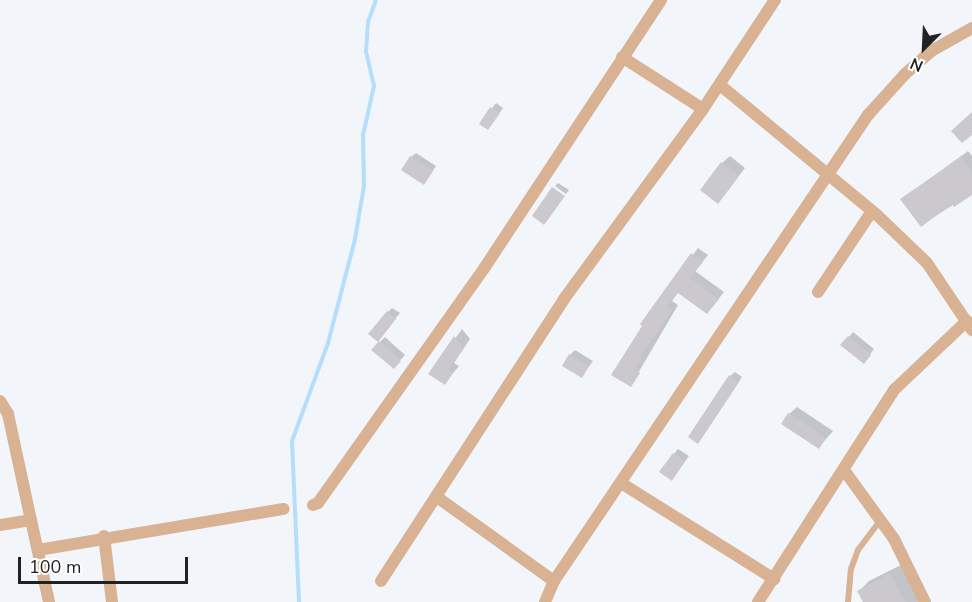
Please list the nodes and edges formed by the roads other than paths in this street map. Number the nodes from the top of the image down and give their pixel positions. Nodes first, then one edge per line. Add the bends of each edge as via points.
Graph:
1 (661, 0) edge
2 (775, 0) edge
3 (972, 27) edge
4 (622, 57) junction
5 (720, 85) junction
6 (703, 109) junction
7 (826, 175) junction
8 (872, 211) junction
9 (818, 292) dead end
10 (970, 325) edge
11 (0, 401) edge
12 (844, 470) junction
13 (621, 483) junction
14 (437, 496) junction
15 (313, 505) dead end
16 (284, 509) dead end
17 (31, 520) junction
18 (880, 521) junction
19 (0, 525) edge
20 (104, 536) junction
21 (38, 550) junction
22 (774, 579) junction
23 (381, 581) dead end
24 (554, 581) junction
25 (49, 602) edge
26 (112, 602) edge
27 (545, 602) edge
28 (758, 602) edge
29 (848, 602) edge
30 (925, 602) edge

1 - 4 street
2 - 5 street
3 - 7 street via 933,50 904,74 868,115
4 - 6 street
4 - 15 street via 486,267
5 - 6 street
5 - 7 street
6 - 14 street via 564,299
7 - 8 street
7 - 13 street
8 - 9 street
8 - 10 street via 927,263
10 - 12 street via 895,389
11 - 17 street via 8,414
12 - 18 street
12 - 22 street
13 - 22 street
13 - 24 street
14 - 23 street
14 - 24 street
16 - 20 street
17 - 19 street
17 - 21 street
18 - 29 lane via 858,550 851,569
18 - 30 street via 894,539
20 - 21 street
20 - 26 street
21 - 25 street
22 - 28 street
24 - 27 street

